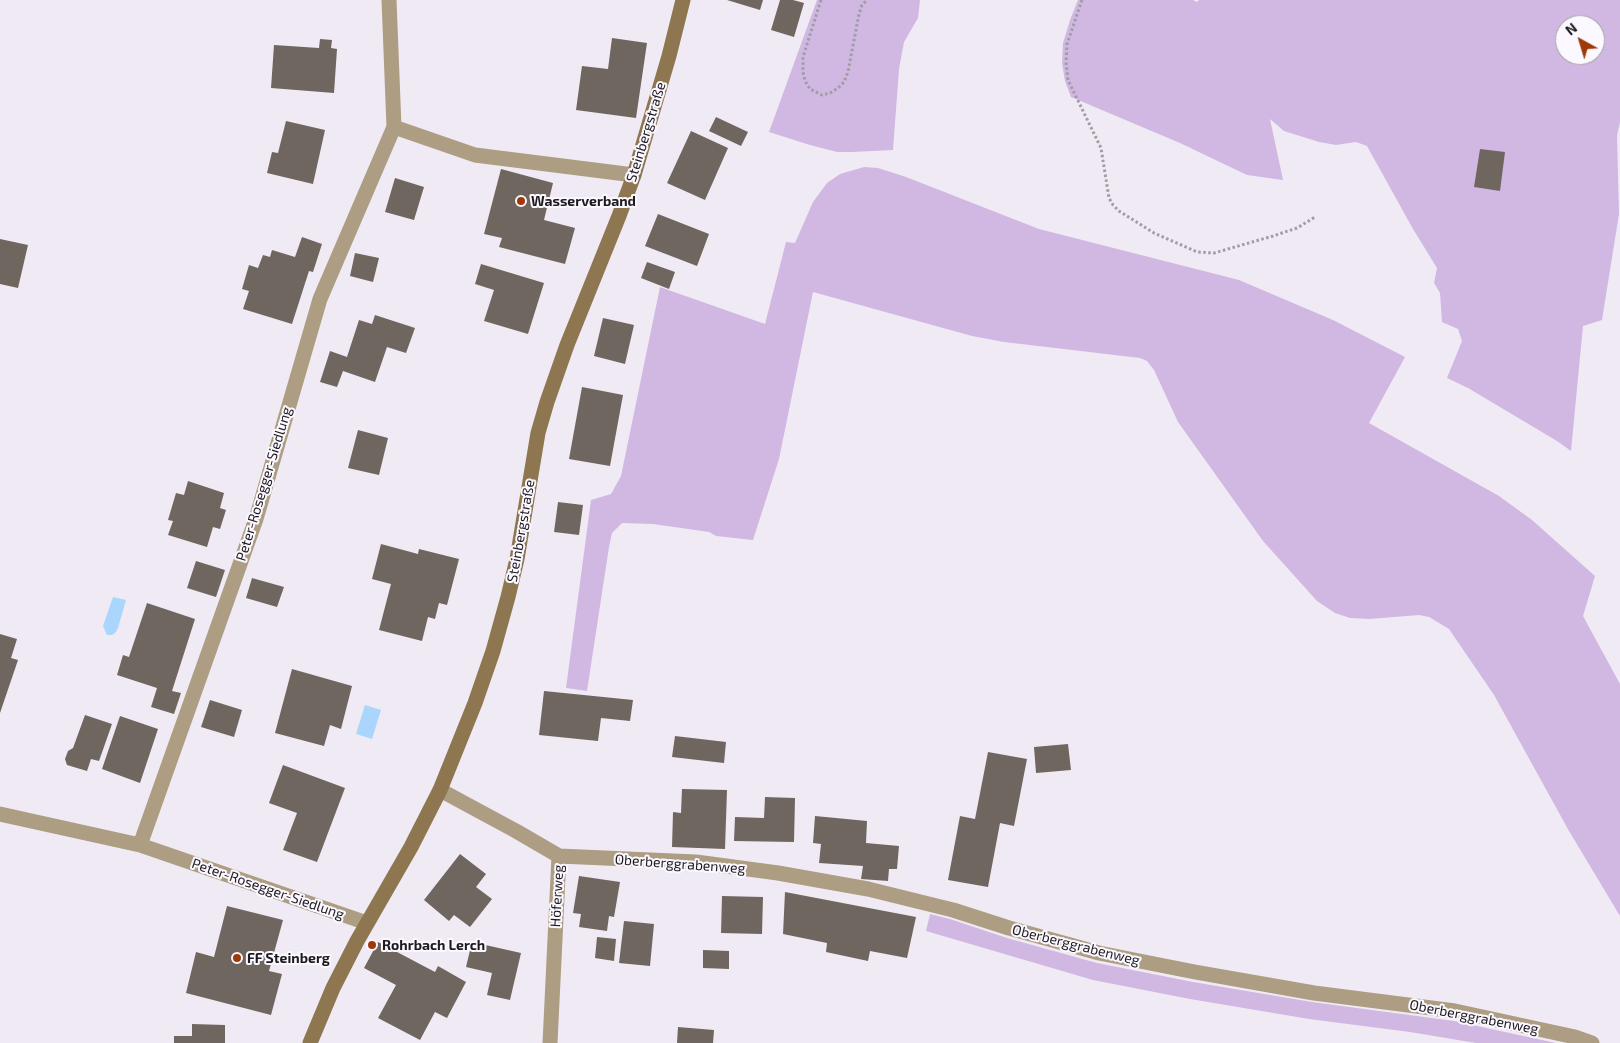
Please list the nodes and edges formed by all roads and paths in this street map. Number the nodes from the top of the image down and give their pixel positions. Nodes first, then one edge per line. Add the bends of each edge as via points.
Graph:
1 (389, 0) edge
2 (683, 0) edge
3 (821, 0) edge
4 (867, 0) edge
5 (1082, 0) edge
6 (394, 127) junction
7 (634, 175) junction
8 (1315, 217) dead end
9 (440, 790) junction
10 (0, 814) edge
11 (140, 844) junction
12 (560, 856) junction
13 (367, 924) junction
14 (310, 1043) edge
15 (550, 1043) edge
16 (1592, 1043) edge

1 - 6 street, Peter-Rosegger-Siedlung
2 - 7 main road, Steinbergstraße
3 - 4 path via 803,56 803,72 810,89 822,95 844,82 859,14
5 - 8 path via 1067,44 1068,80 1100,148 1113,205 1154,233 1197,252 1214,253 1273,236 1297,228
6 - 7 street via 476,155
6 - 11 street, Peter-Rosegger-Siedlung via 320,299 256,519
7 - 9 main road, Steinbergstraße via 546,402 508,597 478,695
9 - 12 street, Höferweg
9 - 13 main road, Steinbergstraße
10 - 11 street, Peter-Rosegger-Siedlung
11 - 13 street, Peter-Rosegger-Siedlung
12 - 15 street, Höferweg
12 - 16 street, Oberberggrabenweg via 696,862 868,889 1099,953 1314,992 1455,1011
13 - 14 main road, Steinbergstraße via 333,988

